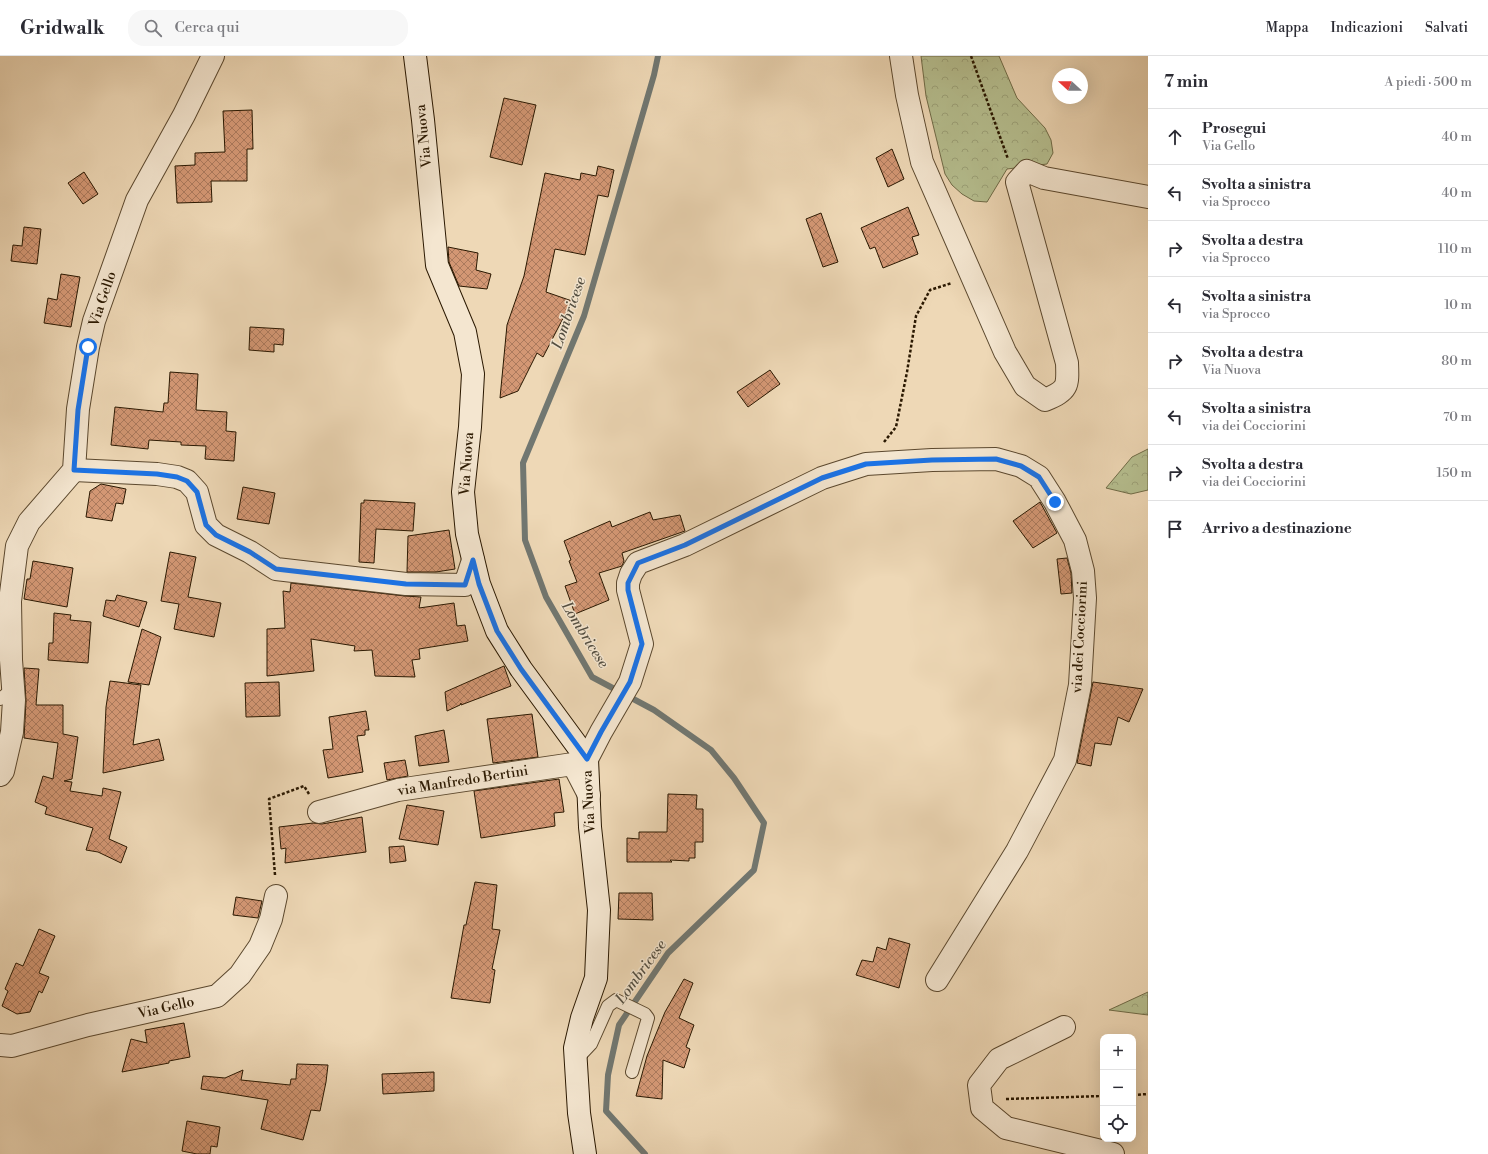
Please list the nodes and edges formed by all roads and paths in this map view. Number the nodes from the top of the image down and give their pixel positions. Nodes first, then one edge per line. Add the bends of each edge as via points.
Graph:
1 (213, 56) edge
2 (415, 56) edge
3 (901, 56) edge
4 (971, 56) edge
5 (1017, 182) junction
6 (1148, 197) edge
7 (977, 289) junction
8 (866, 464) junction
9 (74, 470) junction
10 (473, 560) junction
11 (7, 692) edge
12 (587, 759) junction
13 (0, 775) edge
14 (589, 795) junction
15 (319, 812) joint
16 (276, 896) joint
17 (937, 980) dead end
18 (1064, 1027) dead end
19 (0, 1045) edge
20 (576, 1061) junction
21 (632, 1072) dead end
22 (1148, 1094) edge
23 (1136, 1095) edge
24 (1100, 1096) edge
25 (981, 1100) junction
26 (585, 1154) edge
27 (1113, 1154) edge

1 - 9 street, Via Gello via 138,200 94,321 78,410
2 - 10 street, Via Nuova via 437,265 465,332 473,374 463,492 467,534
3 - 7 street via 922,162
4 - 5 path
5 - 6 street via 1027,171 1044,178
5 - 7 street via 1067,363 1068,382 1059,393 1045,400 1025,386
7 - 8 path via 951,283 930,290 916,316 896,427
8 - 12 street, via dei Cocciorini via 822,478 685,545 638,563 628,583 628,590 642,644 625,691
8 - 17 street, via dei Cocciorini via 996,459 1021,466 1039,477 1055,502 1075,540 1084,571 1080,685 1065,760 1017,851
9 - 10 street via 157,474 187,481 197,492 206,525 216,535 276,569 406,584 465,585
9 - 11 street via 29,522 17,546 10,601
10 - 12 street, Via Nuova via 479,584 497,631 521,669
11 - 13 street via 14,700 12,732
12 - 14 street, Via Nuova
14 - 15 street, via Manfredo Bertini via 573,764 398,790
14 - 20 street, Via Nuova via 599,910 596,978 582,1018 575,1048
15 - 16 path via 304,786 269,799
16 - 19 street, Via Gello via 260,946 240,975 217,996 88,1025 12,1046
18 - 25 street via 999,1059 980,1085
20 - 21 lane via 591,1044 608,1006 616,1000 645,1014 648,1018
20 - 26 street, Via Nuova
22 - 23 path
24 - 25 path
25 - 27 street via 982,1108 1006,1128

